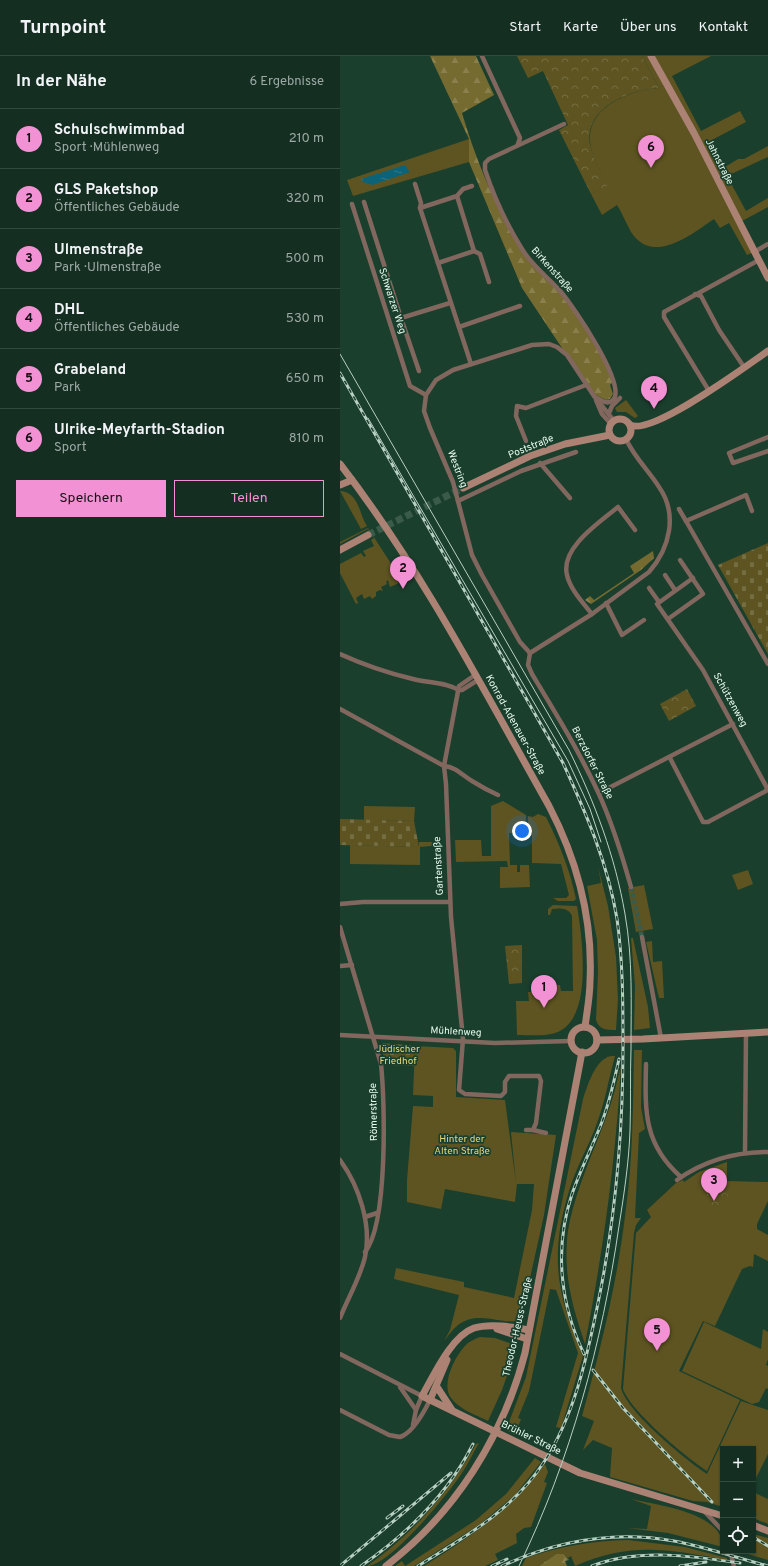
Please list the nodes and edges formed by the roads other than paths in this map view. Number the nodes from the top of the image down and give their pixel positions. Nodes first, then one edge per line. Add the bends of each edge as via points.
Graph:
1 (482, 56) edge
2 (651, 56) edge
3 (564, 124) dead end
4 (518, 144) junction
5 (415, 184) dead end
6 (472, 186) dead end
7 (457, 196) junction
8 (364, 202) dead end
9 (352, 204) dead end
10 (420, 208) junction
11 (768, 244) edge
12 (474, 251) junction
13 (754, 252) junction
14 (758, 260) junction
15 (438, 263) junction
16 (768, 278) edge
17 (489, 282) dead end
18 (695, 294) junction
19 (450, 303) junction
20 (520, 306) dead end
21 (401, 318) junction
22 (459, 327) junction
23 (768, 351) edge
24 (471, 364) junction
25 (744, 367) junction
26 (419, 371) dead end
27 (586, 385) junction
28 (709, 391) junction
29 (426, 395) junction
30 (594, 396) junction
31 (620, 398) dead end
32 (609, 413) junction
33 (659, 420) junction
34 (612, 422) junction
35 (630, 425) junction
36 (631, 433) junction
37 (610, 435) junction
38 (768, 437) edge
39 (626, 439) junction
40 (526, 441) dead end
41 (576, 452) dead end
42 (768, 452) edge
43 (540, 463) junction
44 (340, 464) edge
45 (352, 480) junction
46 (340, 485) edge
47 (463, 488) tunnel mouth
48 (570, 498) dead end
49 (458, 501) junction
50 (679, 509) dead end
51 (752, 511) dead end
52 (686, 521) junction
53 (635, 530) dead end
54 (368, 535) tunnel mouth
55 (340, 550) edge
56 (680, 560) dead end
57 (665, 575) dead end
58 (693, 578) junction
59 (649, 588) dead end
60 (675, 590) junction
61 (659, 602) junction
62 (606, 603) junction
63 (592, 614) junction
64 (668, 619) junction
65 (644, 620) dead end
66 (530, 653) junction
67 (340, 654) edge
68 (768, 664) edge
69 (477, 677) junction
70 (458, 690) junction
71 (340, 709) edge
72 (733, 724) junction
73 (670, 758) junction
74 (444, 766) junction
75 (599, 793) junction
76 (498, 795) dead end
77 (631, 887) tunnel mouth
78 (450, 902) junction
79 (340, 904) edge
80 (340, 927) edge
81 (642, 937) tunnel mouth
82 (352, 965) junction
83 (340, 966) edge
84 (585, 1027) junction
85 (768, 1032) edge
86 (746, 1033) junction
87 (340, 1035) edge
88 (373, 1037) junction
89 (661, 1038) junction
90 (571, 1040) junction
91 (597, 1040) junction
92 (463, 1042) junction
93 (582, 1052) junction
94 (646, 1064) dead end
95 (526, 1130) dead end
96 (533, 1130) junction
97 (546, 1133) dead end
98 (745, 1152) junction
99 (768, 1152) edge
100 (340, 1160) edge
101 (342, 1166) edge
102 (682, 1177) junction
103 (677, 1180) dead end
104 (377, 1213) junction
105 (365, 1217) junction
106 (365, 1252) junction
107 (340, 1318) edge
108 (491, 1327) junction
109 (529, 1330) junction
110 (527, 1339) junction
111 (451, 1348) junction
112 (340, 1354) edge
113 (399, 1385) junction
114 (437, 1387) junction
115 (422, 1396) junction
116 (430, 1400) junction
117 (340, 1410) edge
118 (416, 1410) junction
119 (453, 1412) junction
120 (413, 1425) junction
121 (704, 1510) junction
122 (720, 1515) edge
123 (756, 1527) edge
124 (720, 1528) edge
125 (768, 1531) edge
126 (731, 1554) edge
127 (386, 1566) edge
128 (734, 1566) edge

1 - 4 street via 520,138
2 - 13 main road, Jahnstraße via 694,133
3 - 4 street, Birkenstraße
4 - 30 street, Birkenstraße via 486,161 484,166 487,178 523,251 562,293 591,334 610,371 616,389 614,399 610,403
5 - 10 street
6 - 7 street via 463,189
7 - 10 street
7 - 12 street
8 - 21 street
9 - 29 street, Schwarzer Weg via 410,386
10 - 15 street
11 - 13 street
12 - 15 street
12 - 17 street via 480,254
13 - 14 main road, Jahnstraße
14 - 16 main road, Jahnstraße
14 - 18 street
15 - 19 street
18 - 25 street via 701,296 719,330
18 - 28 street via 665,310 663,315
19 - 21 street
19 - 22 street
20 - 22 street
21 - 26 street
22 - 24 street
23 - 25 main road
24 - 27 street via 532,345 549,344 567,355
24 - 29 street via 443,374
25 - 28 main road
27 - 30 street
27 - 40 street via 541,404 526,408 517,406 516,416
28 - 33 main road
29 - 49 street, Westring via 426,417 453,482
30 - 32 street
30 - 34 street via 602,414
31 - 32 street
32 - 34 street
33 - 35 main road via 644,426
33 - 36 main road via 651,428
34 - 35 main road via 624,419
34 - 37 main road
35 - 36 main road
36 - 39 main road
37 - 39 main road via 616,440
37 - 47 main road, Poststraße via 565,444 530,456
38 - 42 street via 729,454 733,463
39 - 62 street via 660,487 666,499 671,524 655,565
41 - 43 street
43 - 48 street
43 - 49 street
44 - 45 main road, Konrad-Adenauer-Straße
45 - 46 main road
45 - 69 main road, Konrad-Adenauer-Straße via 384,522
49 - 66 street, Westring via 476,565 520,642
50 - 52 street
51 - 52 street via 746,495
52 - 68 street
53 - 63 street via 618,507 574,546 566,575
54 - 55 main road
56 - 58 street
57 - 60 street
58 - 60 street
58 - 64 street via 703,594
59 - 61 street, Schützenweg
60 - 61 street
61 - 64 street, Schützenweg via 657,604
62 - 63 street
62 - 65 street via 622,635
63 - 66 street
64 - 72 street, Schützenweg via 703,670
66 - 75 street, Berzdorfer Straße via 528,664 532,674
67 - 70 street via 383,671 414,680 452,686
69 - 70 street via 459,686
69 - 84 main road, Konrad-Adenauer-Straße via 556,819 578,875 587,918 590,955
70 - 74 street, Gartenstraße
71 - 74 street
72 - 73 street
72 - 73 street, Schützenweg via 767,788 764,794 708,822 702,822
73 - 75 street
74 - 76 street via 450,766
74 - 78 street, Gartenstraße
75 - 77 street, Berzdorfer Straße
78 - 79 street
78 - 92 street, Gartenstraße
80 - 82 street, Römerstraße
81 - 89 street
82 - 83 street
82 - 88 street, Römerstraße
84 - 90 main road via 575,1030
84 - 91 main road via 594,1031
85 - 86 main road
86 - 89 main road
86 - 98 street
87 - 88 street, Mühlenweg
88 - 92 street, Mühlenweg
88 - 104 street, Römerstraße via 384,1086 383,1164
89 - 91 main road
90 - 92 street, Mühlenweg via 526,1043
90 - 93 main road via 574,1048
91 - 93 main road via 592,1050
92 - 96 street, Gartenstraße via 460,1090 465,1094 501,1096 505,1092 508,1076 538,1076 541,1080 540,1097
93 - 109 main road, Theodor-Heuss-Straße
94 - 102 street via 645,1106 648,1126 658,1150
95 - 96 street
96 - 97 street
98 - 99 street
98 - 102 street via 713,1160
100 - 101 street
101 - 105 street via 358,1192
102 - 103 street
104 - 105 street
104 - 106 street, Römerstraße via 372,1244
105 - 106 street
106 - 107 street
108 - 109 main road
108 - 110 main road
108 - 111 main road via 468,1331 458,1338
109 - 110 main road, Theodor-Heuss-Straße
110 - 127 main road, Theodor-Heuss-Straße via 518,1379 504,1415 483,1455 444,1512 416,1541
111 - 114 main road
111 - 115 main road
112 - 113 street, Brühler Straße
113 - 115 street, Brühler Straße
113 - 118 street
114 - 116 main road
114 - 119 main road
115 - 116 main road, Brühler Straße
115 - 118 street
116 - 119 main road, Brühler Straße
116 - 120 street via 421,1417
117 - 120 street via 396,1437 404,1436
118 - 120 street
119 - 121 main road, Brühler Straße via 580,1473
121 - 122 main road, Brühler Straße
121 - 124 street
123 - 125 main road
126 - 128 street

